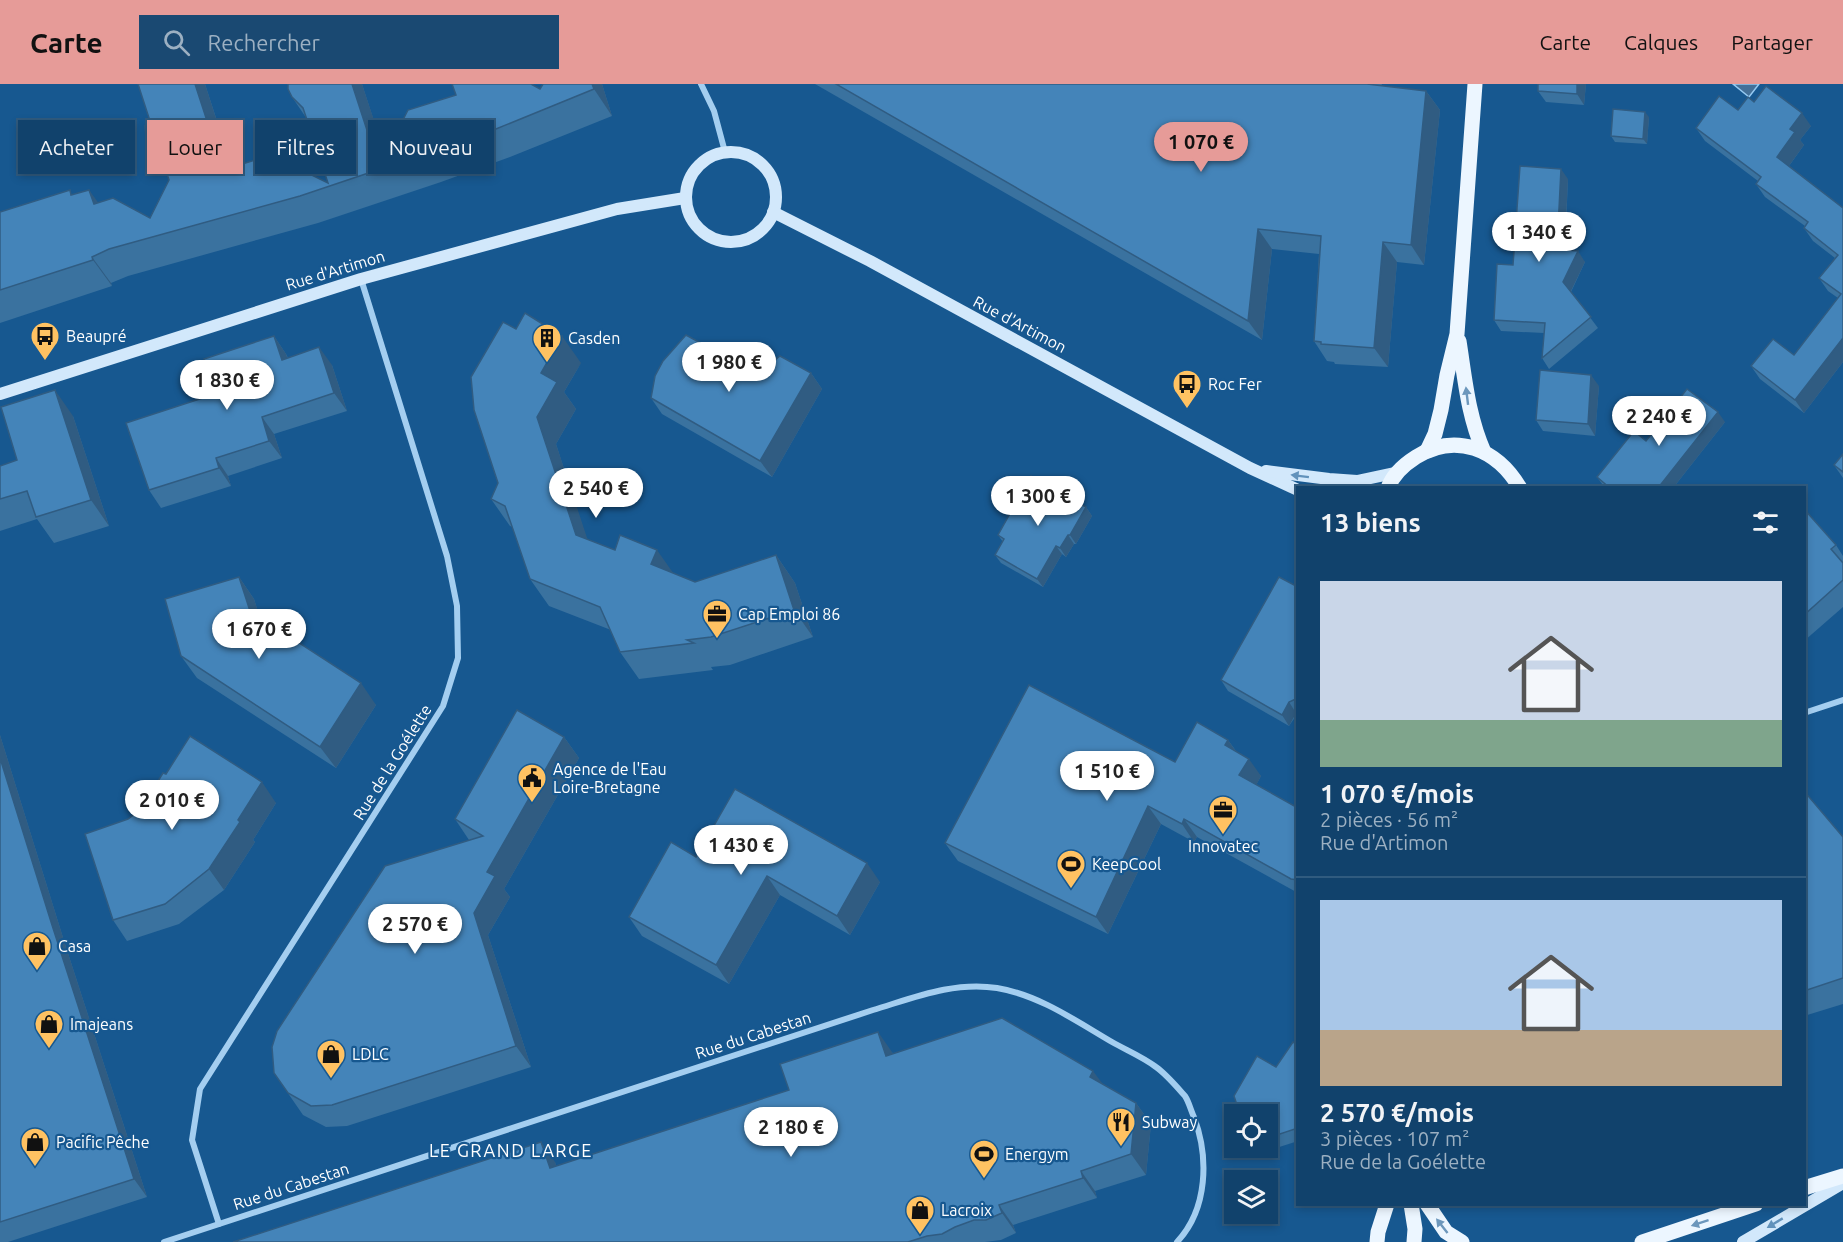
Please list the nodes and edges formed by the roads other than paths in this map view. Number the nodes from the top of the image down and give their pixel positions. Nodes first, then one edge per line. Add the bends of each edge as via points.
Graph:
1 (701, 84) edge
2 (1475, 84) edge
3 (725, 152) junction
4 (685, 198) junction
5 (773, 213) junction
6 (361, 279) junction
7 (1457, 334) junction
8 (0, 394) edge
9 (1427, 451) junction
10 (1484, 452) junction
11 (1250, 468) junction
12 (1399, 472) junction
13 (1389, 486) edge
14 (1518, 486) edge
15 (1296, 489) edge
16 (1843, 700) edge
17 (1806, 712) edge
18 (1843, 1176) edge
19 (1843, 1183) edge
20 (1806, 1187) edge
21 (1806, 1205) edge
22 (1386, 1206) edge
23 (1412, 1206) edge
24 (1428, 1206) edge
25 (1750, 1206) edge
26 (1804, 1206) edge
27 (219, 1224) junction
28 (164, 1242) edge
29 (1177, 1242) edge
30 (1377, 1242) edge
31 (1414, 1242) edge
32 (1462, 1242) edge
33 (1642, 1242) edge
34 (1743, 1242) edge

1 - 3 street via 714,111
2 - 7 main road
3 - 4 street via 704,160 690,176
3 - 5 street via 743,153 766,169 776,194
4 - 5 street via 696,227 723,242 739,242 754,236
4 - 6 street, Rue d'Artimon via 616,209
5 - 11 street, Rue d'Artimon via 870,261
6 - 8 street, Rue d'Artimon
6 - 27 street, Rue de la Goélette via 447,556 458,606 458,658 443,706 200,1089 192,1140
7 - 9 main road via 1435,434
10 -> 7 main road via 1468,409
9 - 10 main road via 1450,445
9 - 12 main road
10 - 14 main road via 1496,459
12 -> 11 street, Rue d'Artimon via 1357,481
11 - 15 street, Rue d'Artimon
12 - 13 main road
16 - 17 street
18 - 20 main road
19 -> 21 street
22 - 30 main road
23 - 31 main road
32 -> 24 main road via 1446,1232
25 -> 33 main road
26 -> 34 street
27 - 28 street, Rue du Cabestan
27 - 29 street, Rue du Cabestan via 873,1010 967,985 1035,998 1156,1066 1186,1098 1204,1158 1202,1190 1194,1215

